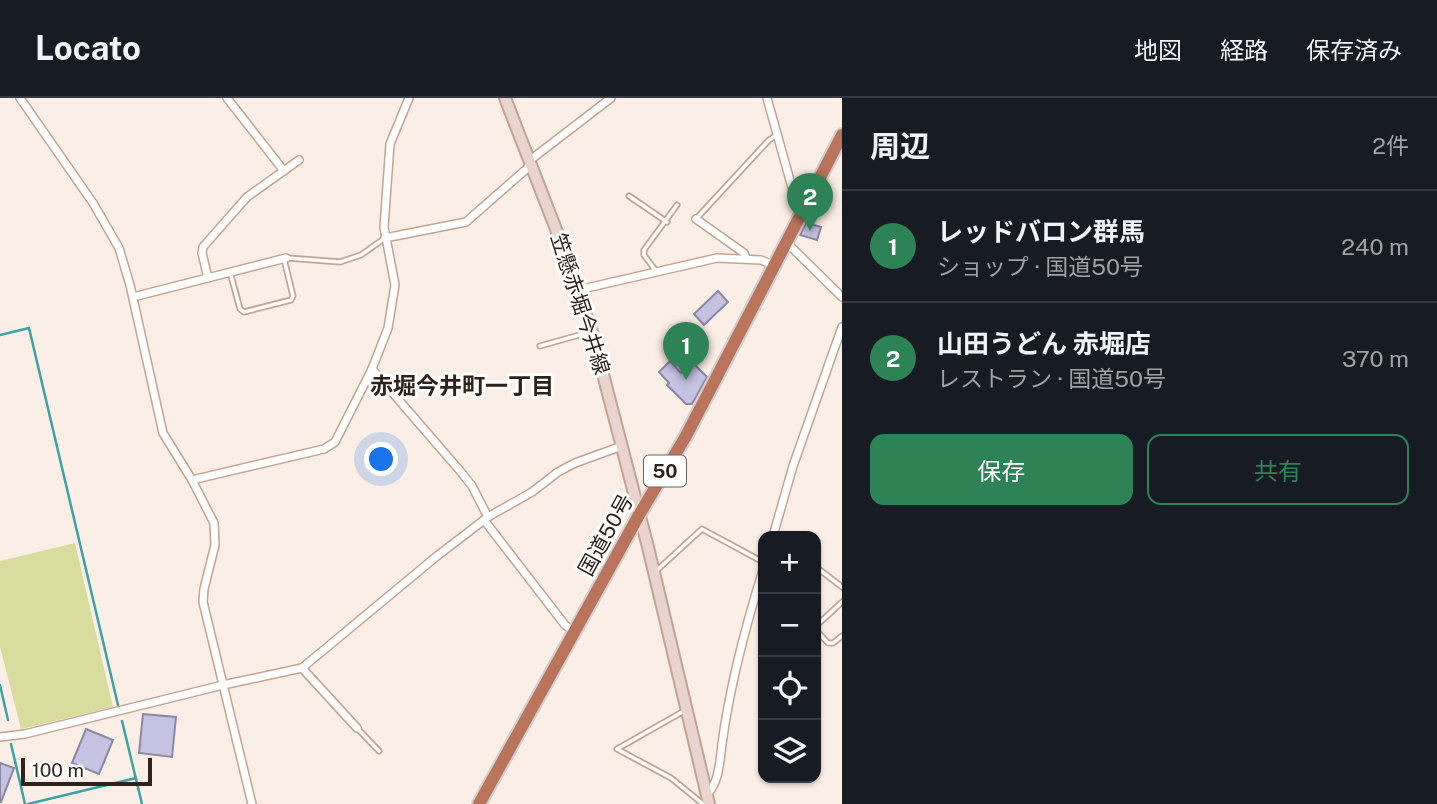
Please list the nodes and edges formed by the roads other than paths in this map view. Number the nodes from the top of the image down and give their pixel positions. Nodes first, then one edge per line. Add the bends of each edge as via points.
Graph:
1 (20, 98) edge
2 (227, 98) edge
3 (409, 98) edge
4 (505, 98) edge
5 (611, 98) edge
6 (767, 98) edge
7 (777, 135) junction
8 (842, 135) edge
9 (299, 160) dead end
10 (530, 163) junction
11 (284, 171) junction
12 (629, 196) dead end
13 (805, 204) junction
14 (677, 205) dead end
15 (696, 219) joint
16 (667, 222) junction
17 (386, 238) junction
18 (785, 242) junction
19 (746, 258) junction
20 (285, 259) junction
21 (773, 265) junction
22 (656, 271) junction
23 (230, 272) junction
24 (208, 278) junction
25 (578, 290) junction
26 (133, 297) junction
27 (842, 297) edge
28 (842, 327) edge
29 (592, 332) junction
30 (541, 346) dead end
31 (372, 369) junction
32 (622, 446) junction
33 (192, 480) junction
34 (639, 515) junction
35 (486, 519) junction
36 (775, 531) edge
37 (758, 559) edge
38 (821, 571) edge
39 (654, 573) junction
40 (842, 587) edge
41 (758, 602) edge
42 (842, 602) edge
43 (821, 620) edge
44 (575, 632) junction
45 (821, 635) edge
46 (842, 636) edge
47 (302, 668) junction
48 (223, 685) junction
49 (688, 709) junction
50 (358, 728) joint
51 (0, 737) edge
52 (379, 751) dead end
53 (706, 801) edge
54 (252, 804) edge
55 (479, 804) edge

1 - 26 street via 107,223
2 - 11 street
3 - 17 street via 390,144
4 - 10 main road, 笠懸赤堀今井線
5 - 10 street
6 - 7 street
7 - 13 street via 796,196
7 - 15 lane
8 - 13 highway, 国道50号 / 50
9 - 11 street
10 - 17 street via 466,222
10 - 25 main road, 笠懸赤堀今井線
11 - 24 street via 247,197 204,247
12 - 16 lane
13 - 18 highway, 国道50号 / 50
14 - 16 lane
15 - 19 street
16 - 22 lane via 644,253
17 - 20 lane via 361,255 340,262
17 - 31 street via 394,295 388,328
18 - 21 highway, 国道50号 / 50
18 - 27 street
19 - 21 street
19 - 22 street
20 - 23 street
20 - 23 lane via 291,300 244,312
21 - 34 highway, 国道50号 / 50 via 715,383
22 - 25 street
23 - 24 street
24 - 26 street
25 - 29 main road, 笠懸赤堀今井線
26 - 33 street via 163,433
28 - 36 street
29 - 30 lane
29 - 32 main road, 笠懸赤堀今井線
31 - 33 street via 333,446
31 - 35 street via 472,486
32 - 34 main road, 笠懸赤堀今井線
32 - 35 street via 558,472
33 - 48 street via 215,533 203,602
34 - 39 main road, 笠懸赤堀今井線
34 - 44 highway, 国道50号 / 50
35 - 44 street via 565,625
35 - 47 street
37 - 39 lane via 702,528
38 - 40 lane
39 - 49 main road, 笠懸赤堀今井線
41 - 53 street via 729,692 714,787
42 - 43 lane
44 - 55 highway, 国道50号 / 50
45 - 46 lane via 828,643
47 - 48 street
47 - 50 street
48 - 51 street
48 - 54 street
49 - 53 main road, 笠懸赤堀今井線
49 - 53 lane via 617,749
50 - 52 lane

